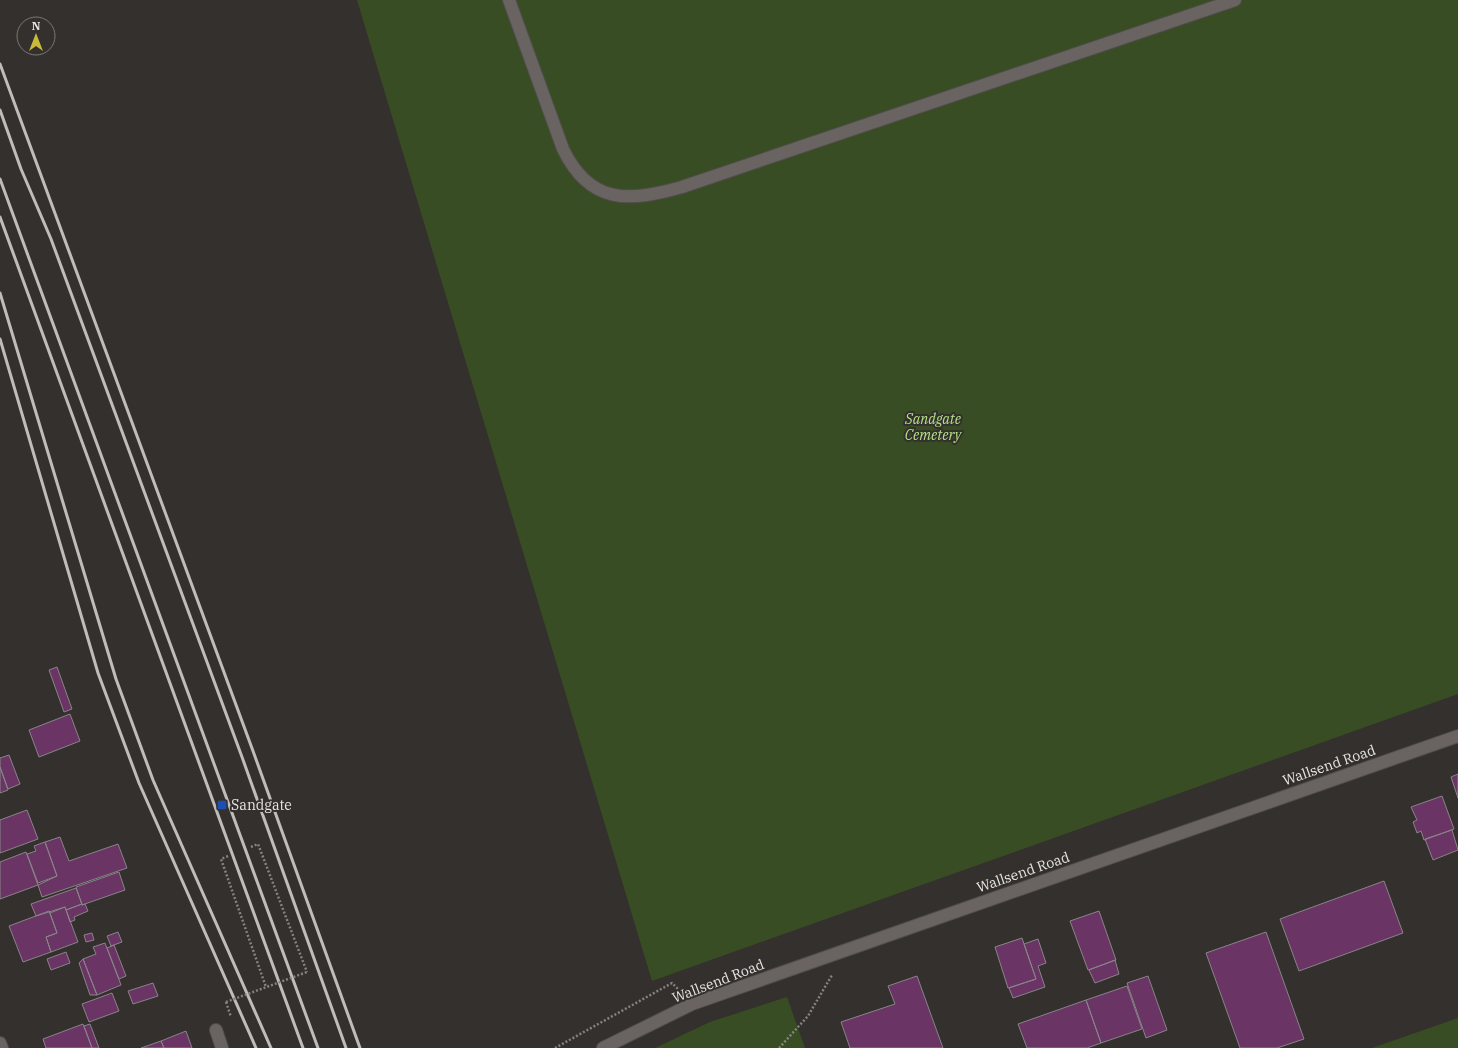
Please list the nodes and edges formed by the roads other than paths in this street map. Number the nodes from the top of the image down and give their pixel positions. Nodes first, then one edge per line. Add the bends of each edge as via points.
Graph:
1 (509, 0) edge
2 (1235, 0) edge
3 (1458, 736) edge
4 (216, 1030) dead end
5 (0, 1043) edge
6 (2, 1048) edge
7 (222, 1048) edge
8 (603, 1048) edge

1 - 2 main road via 563,149 572,166 583,180 598,189 615,195 635,197 659,194 690,185
3 - 8 main road, Wallsend Road via 692,1004
4 - 7 main road
5 - 6 main road

